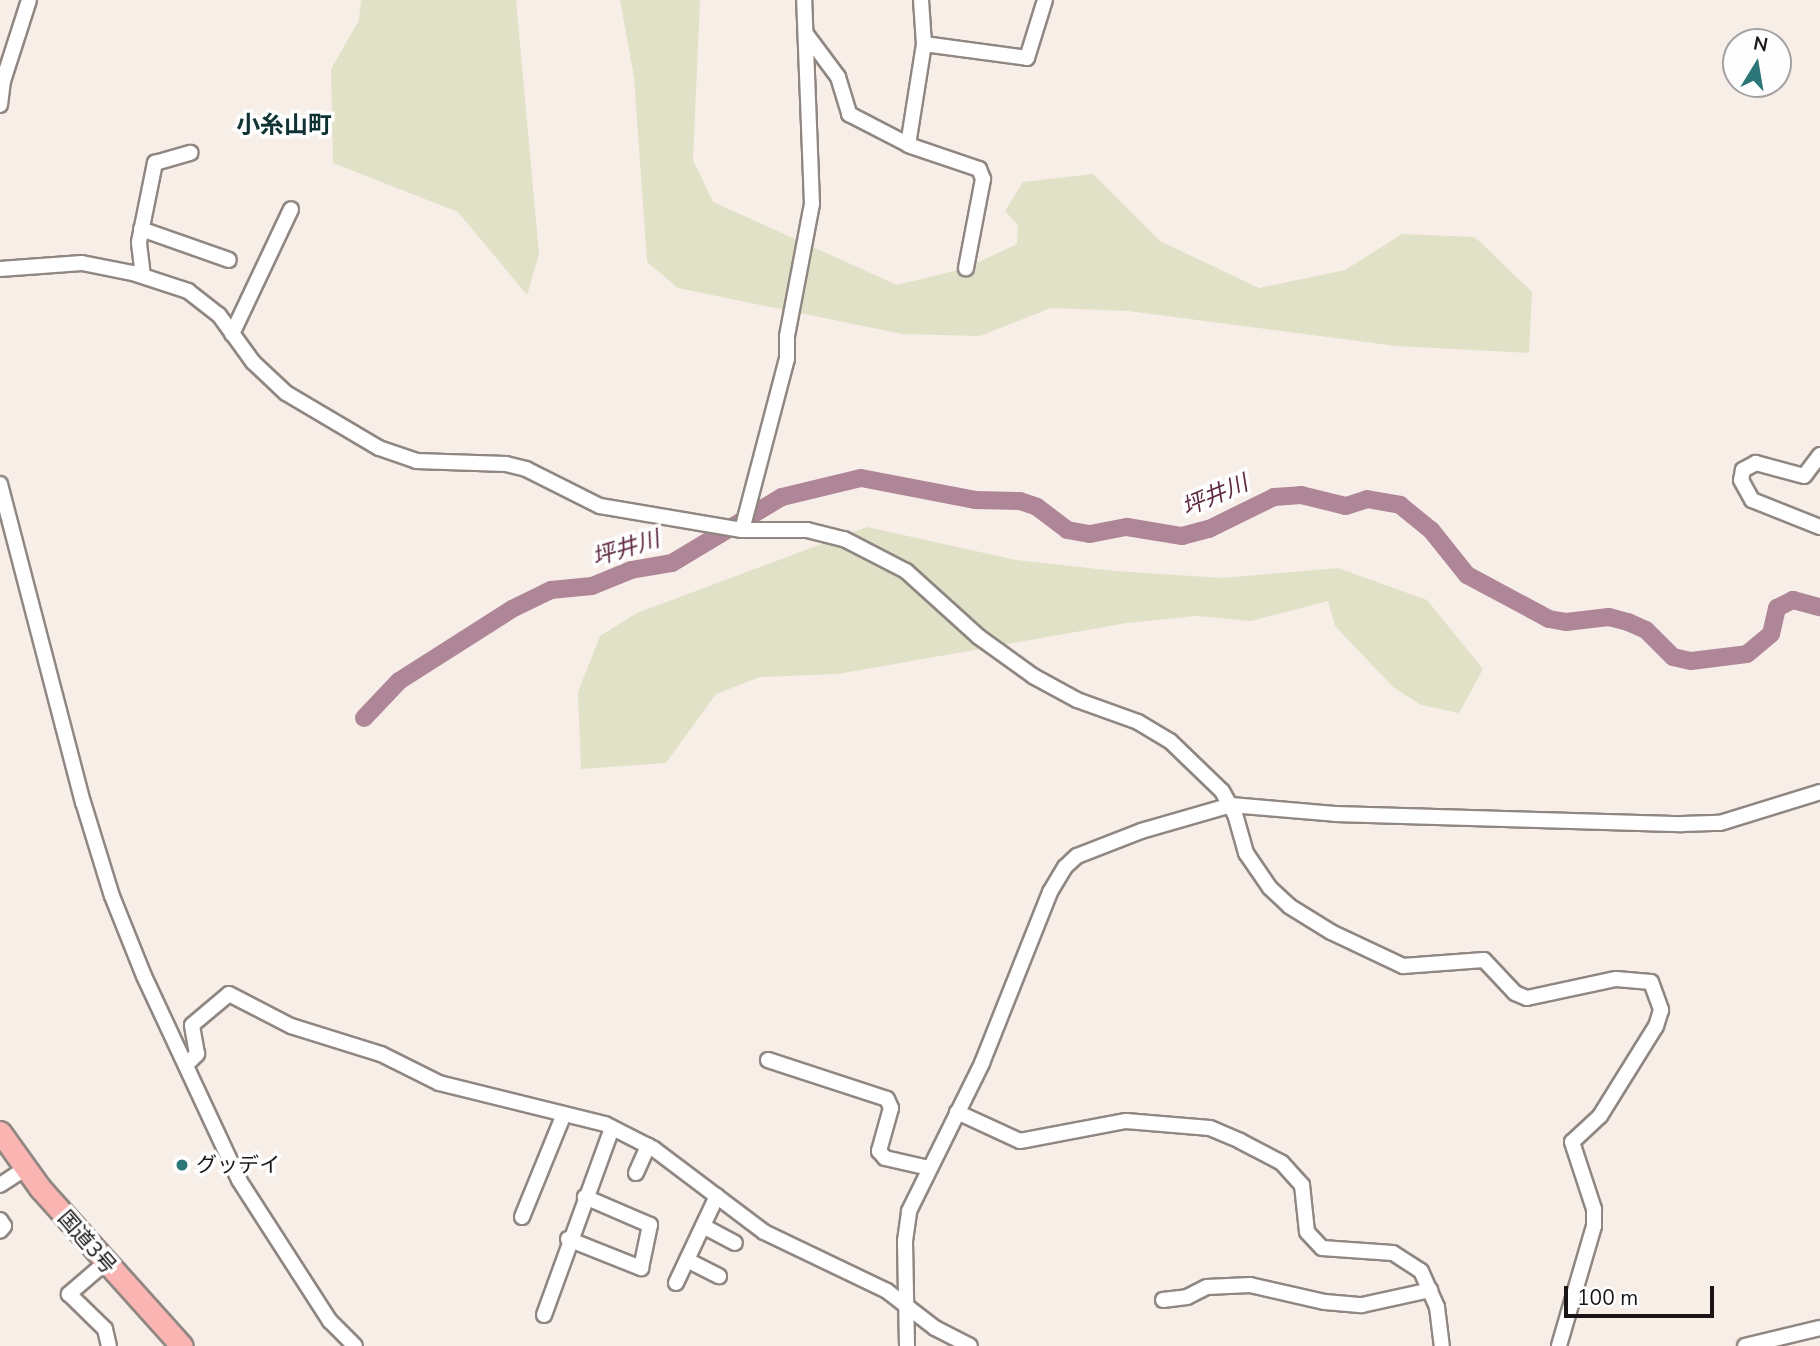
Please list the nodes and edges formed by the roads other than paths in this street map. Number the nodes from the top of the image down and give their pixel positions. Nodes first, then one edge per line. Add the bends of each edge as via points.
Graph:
1 (29, 0) edge
2 (804, 0) edge
3 (921, 0) edge
4 (1045, 0) edge
5 (806, 34) junction
6 (924, 44) junction
7 (0, 105) edge
8 (908, 145) junction
9 (191, 153) dead end
10 (291, 209) dead end
11 (141, 229) junction
12 (229, 260) dead end
13 (966, 268) dead end
14 (0, 269) edge
15 (143, 276) junction
16 (232, 334) junction
17 (1820, 456) edge
18 (0, 484) edge
19 (1820, 527) edge
20 (742, 530) junction
21 (1820, 792) edge
22 (1231, 805) junction
23 (768, 1060) dead end
24 (189, 1072) junction
25 (957, 1112) junction
26 (564, 1114) junction
27 (612, 1128) junction
28 (0, 1132) edge
29 (648, 1146) junction
30 (929, 1168) junction
31 (25, 1169) junction
32 (636, 1174) dead end
33 (0, 1185) edge
34 (717, 1196) junction
35 (585, 1197) junction
36 (523, 1217) dead end
37 (0, 1220) edge
38 (703, 1226) junction
39 (0, 1231) edge
40 (568, 1239) junction
41 (735, 1242) dead end
42 (687, 1261) junction
43 (105, 1263) junction
44 (719, 1276) dead end
45 (676, 1283) dead end
46 (1430, 1290) junction
47 (1163, 1300) dead end
48 (905, 1308) junction
49 (544, 1315) dead end
50 (1820, 1328) edge
51 (109, 1346) edge
52 (182, 1346) edge
53 (355, 1346) edge
54 (907, 1346) edge
55 (970, 1346) edge
56 (1442, 1346) edge
57 (1559, 1346) edge
58 (1745, 1346) edge

1 - 7 street
2 - 5 street
3 - 6 street
4 - 6 street via 1027,58
5 - 8 street via 838,77 849,114
5 - 20 street via 812,204 787,336 788,359
6 - 8 street
8 - 13 street via 962,161 983,174
9 - 11 street via 162,157 155,163
10 - 16 street
11 - 12 street
11 - 15 street
14 - 15 street via 82,263
15 - 16 street via 188,292 219,315
16 - 20 street via 286,393 379,448 416,461 526,469 600,506
17 - 19 street via 1804,476 1756,463 1743,471 1741,480 1752,500
18 - 24 street via 112,896
20 - 22 street via 807,530 844,539 906,571 979,637 1033,676 1170,741 1214,781
21 - 22 street via 1720,823 1682,824 1335,814
22 - 25 street via 1095,847 1065,867 1043,906 982,1063
22 - 57 street via 1249,858 1280,897 1331,932 1394,963 1484,960 1515,993 1527,998 1616,979 1651,982 1661,1010 1656,1026 1600,1116 1572,1142 1594,1209 1594,1226
23 - 30 street via 887,1099 891,1108 879,1151 885,1158
24 - 26 street via 197,1054 192,1025 229,994 291,1026 382,1054 439,1083
24 - 53 street via 239,1180 330,1321
25 - 30 street
25 - 46 street via 1020,1141 1126,1121 1210,1128 1282,1163 1302,1185 1307,1232 1322,1248 1393,1253 1422,1271
26 - 27 street
26 - 36 street
27 - 29 street
27 - 35 street
28 - 31 highway, 国道3号
29 - 32 street
29 - 34 street
30 - 48 street via 909,1211
31 - 33 street
31 - 43 highway, 国道3号
34 - 38 street
34 - 48 street via 764,1232 887,1291
35 - 40 street
35 - 40 street via 650,1225 641,1268
37 - 39 street
38 - 41 street
38 - 42 street
40 - 49 street
42 - 44 street
42 - 45 street
43 - 51 street via 69,1294 105,1329
43 - 52 highway, 国道3号
46 - 47 street via 1362,1305 1325,1302 1250,1284 1207,1287 1187,1297
46 - 56 street
48 - 54 street
48 - 55 street
50 - 58 street

